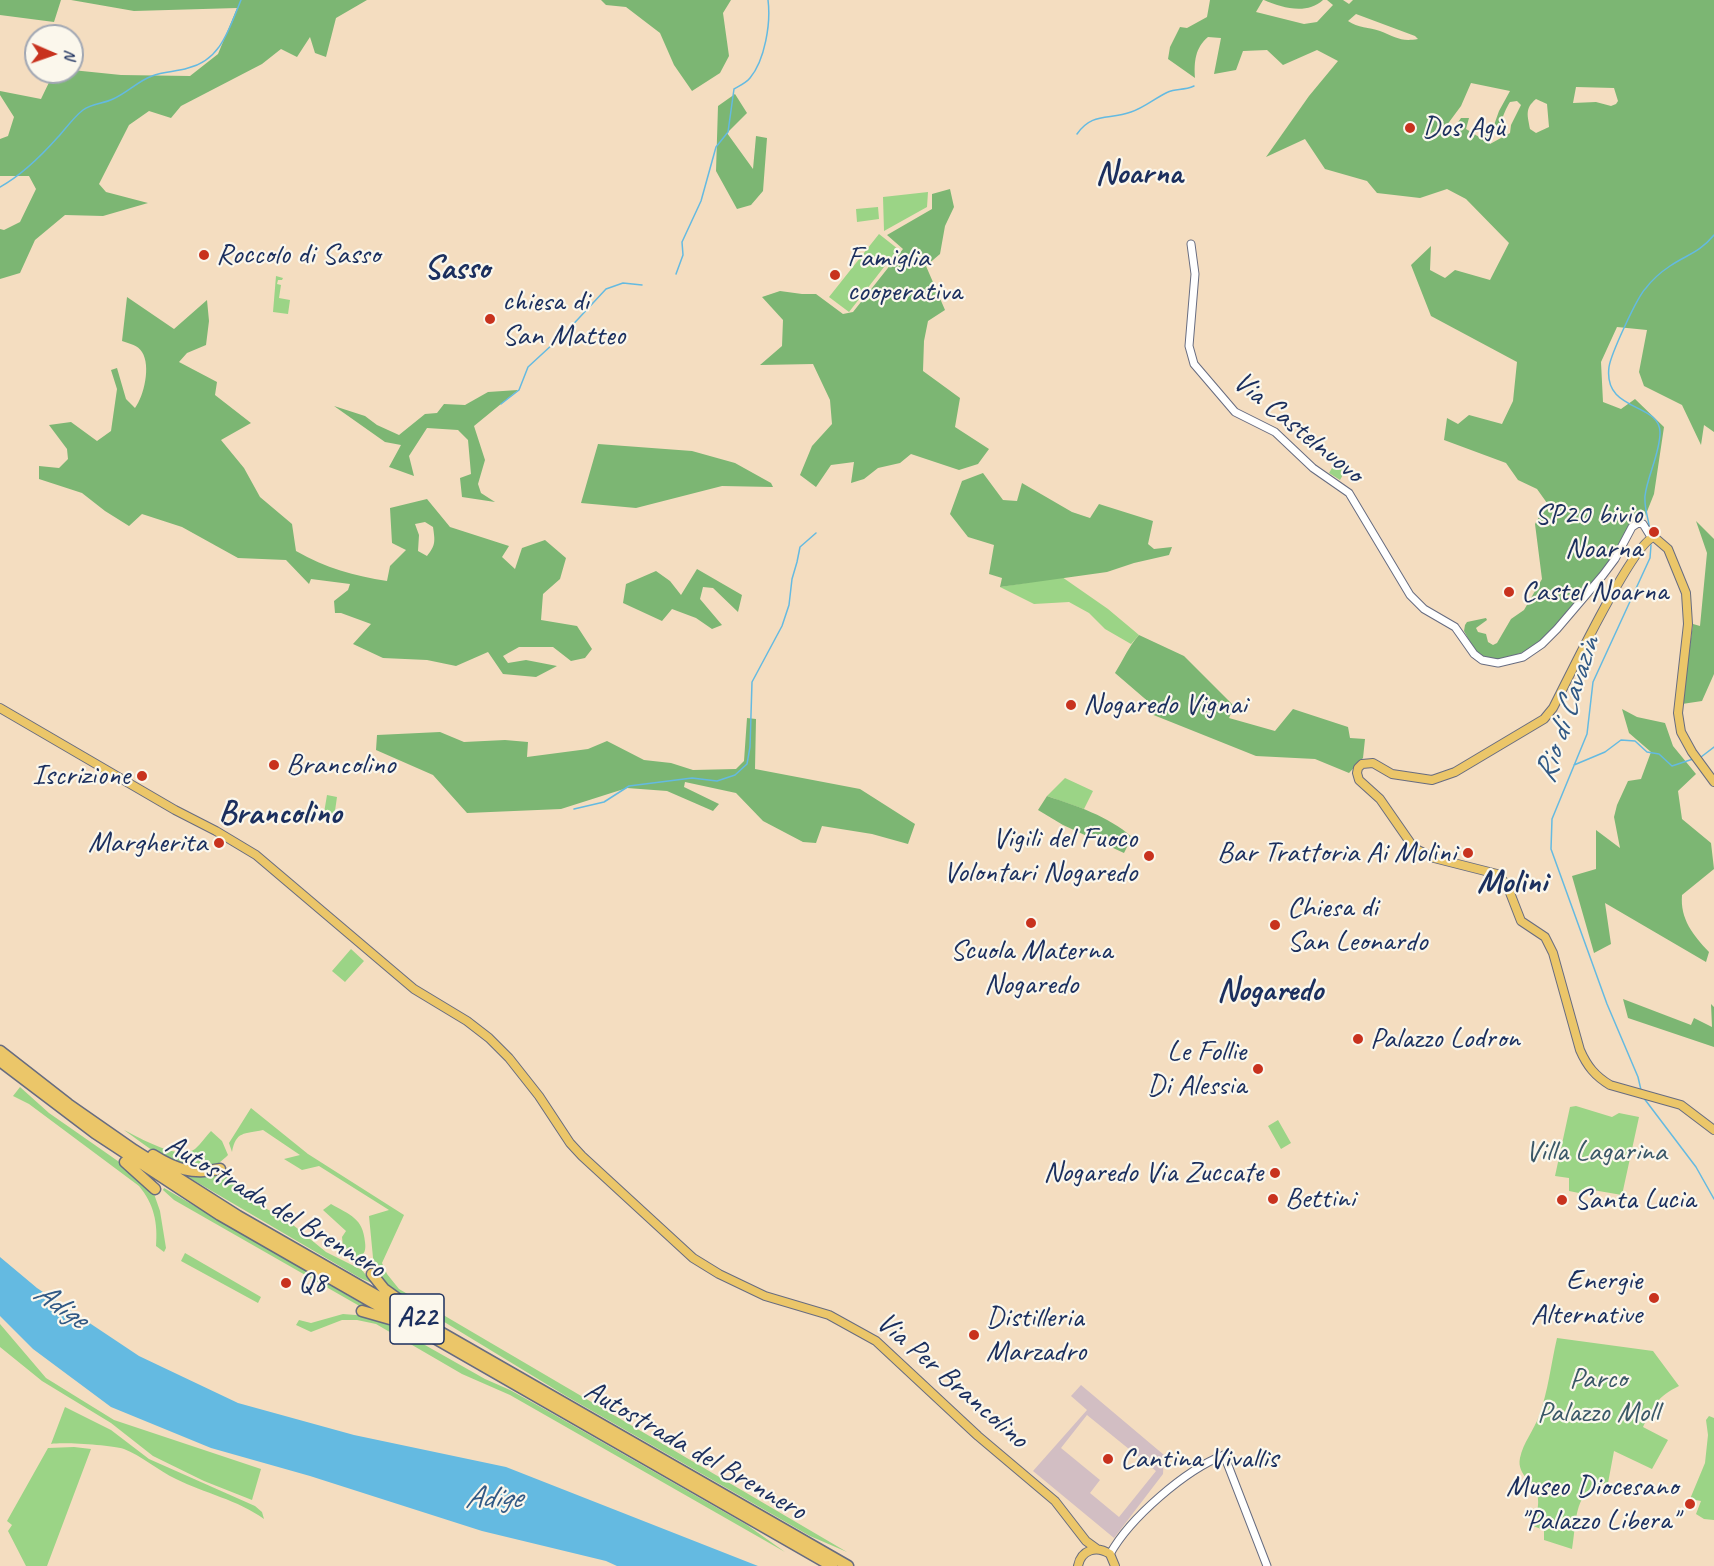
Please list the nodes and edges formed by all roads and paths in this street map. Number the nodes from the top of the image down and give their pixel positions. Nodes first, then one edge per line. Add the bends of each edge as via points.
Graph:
1 (1191, 244) dead end
2 (1654, 538) junction
3 (0, 708) edge
4 (1714, 782) edge
5 (0, 1051) edge
6 (0, 1061) edge
7 (1714, 1130) edge
8 (94, 1133) junction
9 (117, 1138) junction
10 (220, 1169) dead end
11 (155, 1189) dead end
12 (372, 1274) dead end
13 (362, 1311) dead end
14 (462, 1345) junction
15 (449, 1347) junction
16 (1064, 1513) junction
17 (1096, 1549) junction
18 (1086, 1552) junction
19 (1110, 1554) junction
20 (832, 1566) edge
21 (848, 1566) edge
22 (1078, 1566) edge
23 (1115, 1566) edge
24 (1267, 1566) edge

1 - 2 street, Via Castelnuovo via 1195,274 1188,346 1194,364 1235,412 1275,432 1313,468 1349,493 1410,595 1424,609 1455,627 1482,660 1498,663 1523,657 1542,644 1609,567 1632,527 1643,524
2 - 4 main road via 1668,549 1686,593 1688,624 1678,712 1681,732
2 - 7 main road via 1629,566 1544,719 1455,772 1432,780 1392,774 1372,764 1362,764 1356,773 1380,799 1414,848 1434,858 1497,874 1507,885 1521,921 1545,937 1580,1050 1586,1065 1600,1079 1681,1105
3 - 16 main road, Via Per Brancolino via 256,855 414,989 489,1038 539,1096 582,1156 693,1258 765,1296 829,1315 876,1341
5 - 9 highway, Autostrada del Brennero / A22
6 - 8 highway, Autostrada del Brennero / A22
8 - 11 highway
8 - 15 highway, Autostrada del Brennero / A22 via 220,1215
9 - 10 highway via 182,1170 197,1173
9 - 14 highway, Autostrada del Brennero / A22 via 238,1216
12 - 14 highway via 389,1293
13 - 15 highway via 383,1316 424,1339
14 - 21 highway, Autostrada del Brennero / A22
15 - 20 highway, Autostrada del Brennero / A22
16 - 17 main road
16 - 18 main road
17 - 18 main road
17 - 19 main road
18 - 22 main road
19 - 23 main road
19 - 24 street via 1118,1539 1176,1483 1224,1455

